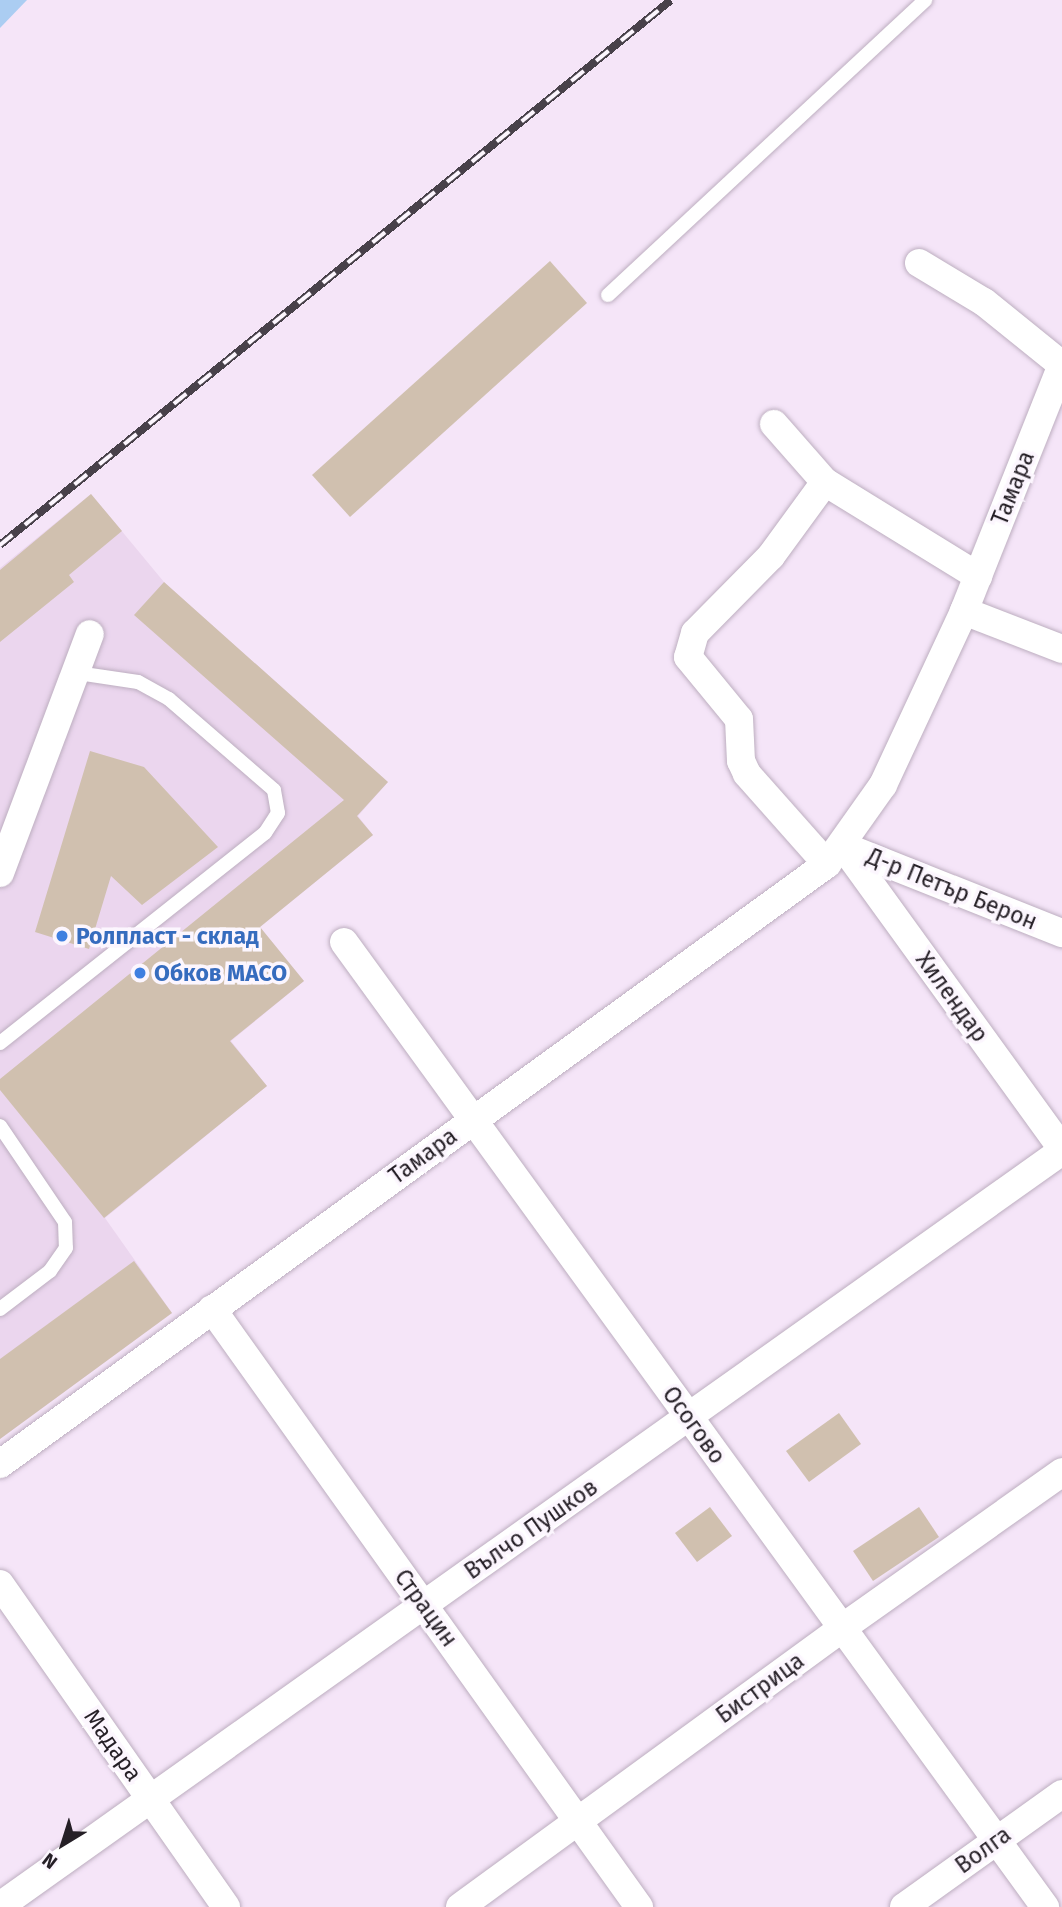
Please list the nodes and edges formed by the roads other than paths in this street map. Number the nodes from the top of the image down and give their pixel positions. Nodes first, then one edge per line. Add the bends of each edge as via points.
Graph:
1 (925, 0) edge
2 (919, 263) dead end
3 (608, 295) dead end
4 (1062, 365) edge
5 (774, 424) dead end
6 (825, 482) junction
7 (978, 576) junction
8 (964, 611) junction
9 (90, 634) dead end
10 (1062, 649) edge
11 (77, 673) junction
12 (835, 855) junction
13 (0, 873) edge
14 (1062, 933) edge
15 (344, 942) dead end
16 (0, 1043) edge
17 (473, 1119) junction
18 (0, 1126) edge
19 (1062, 1150) edge
20 (0, 1309) edge
21 (212, 1309) junction
22 (689, 1417) junction
23 (0, 1464) edge
24 (1062, 1472) edge
25 (0, 1584) edge
26 (424, 1605) junction
27 (842, 1628) junction
28 (1062, 1794) edge
29 (151, 1799) junction
30 (579, 1821) junction
31 (997, 1840) junction
32 (0, 1906) edge
33 (226, 1907) edge
34 (460, 1907) edge
35 (639, 1907) edge
36 (904, 1907) edge
37 (1045, 1907) edge

1 - 3 lane
2 - 4 street via 984,302
4 - 7 street, Тамара
5 - 6 street
6 - 7 street
6 - 12 street, Хилендар via 771,556 695,632 688,657 739,719 741,761 747,774
7 - 8 street, Тамара
8 - 10 street
8 - 12 street, Тамара via 883,785
9 - 11 street
11 - 13 street
11 - 16 lane via 138,682 169,699 274,790 278,813 265,833
12 - 14 street, Д-р Петър Берон
12 - 17 street, Тамара
12 - 19 street, Хилендар
15 - 17 street, Осогово
17 - 21 street, Тамара
17 - 22 street, Осогово
18 - 20 lane via 65,1222 66,1248 50,1271
19 - 22 street, Вълчо Пушков
21 - 23 street, Тамара
21 - 26 street, Страцин
22 - 26 street, Вълчо Пушков
22 - 27 street, Осогово
24 - 27 street, Бистрица
25 - 29 street, Мадара
26 - 29 street, Вълчо Пушков
26 - 30 street, Страцин
27 - 30 street, Бистрица
27 - 31 street, Осогово
28 - 31 street, Волга
29 - 32 street, Вълчо Пушков
29 - 33 street, Мадара
30 - 34 street, Бистрица
30 - 35 street, Страцин
31 - 36 street, Волга
31 - 37 street, Осогово

